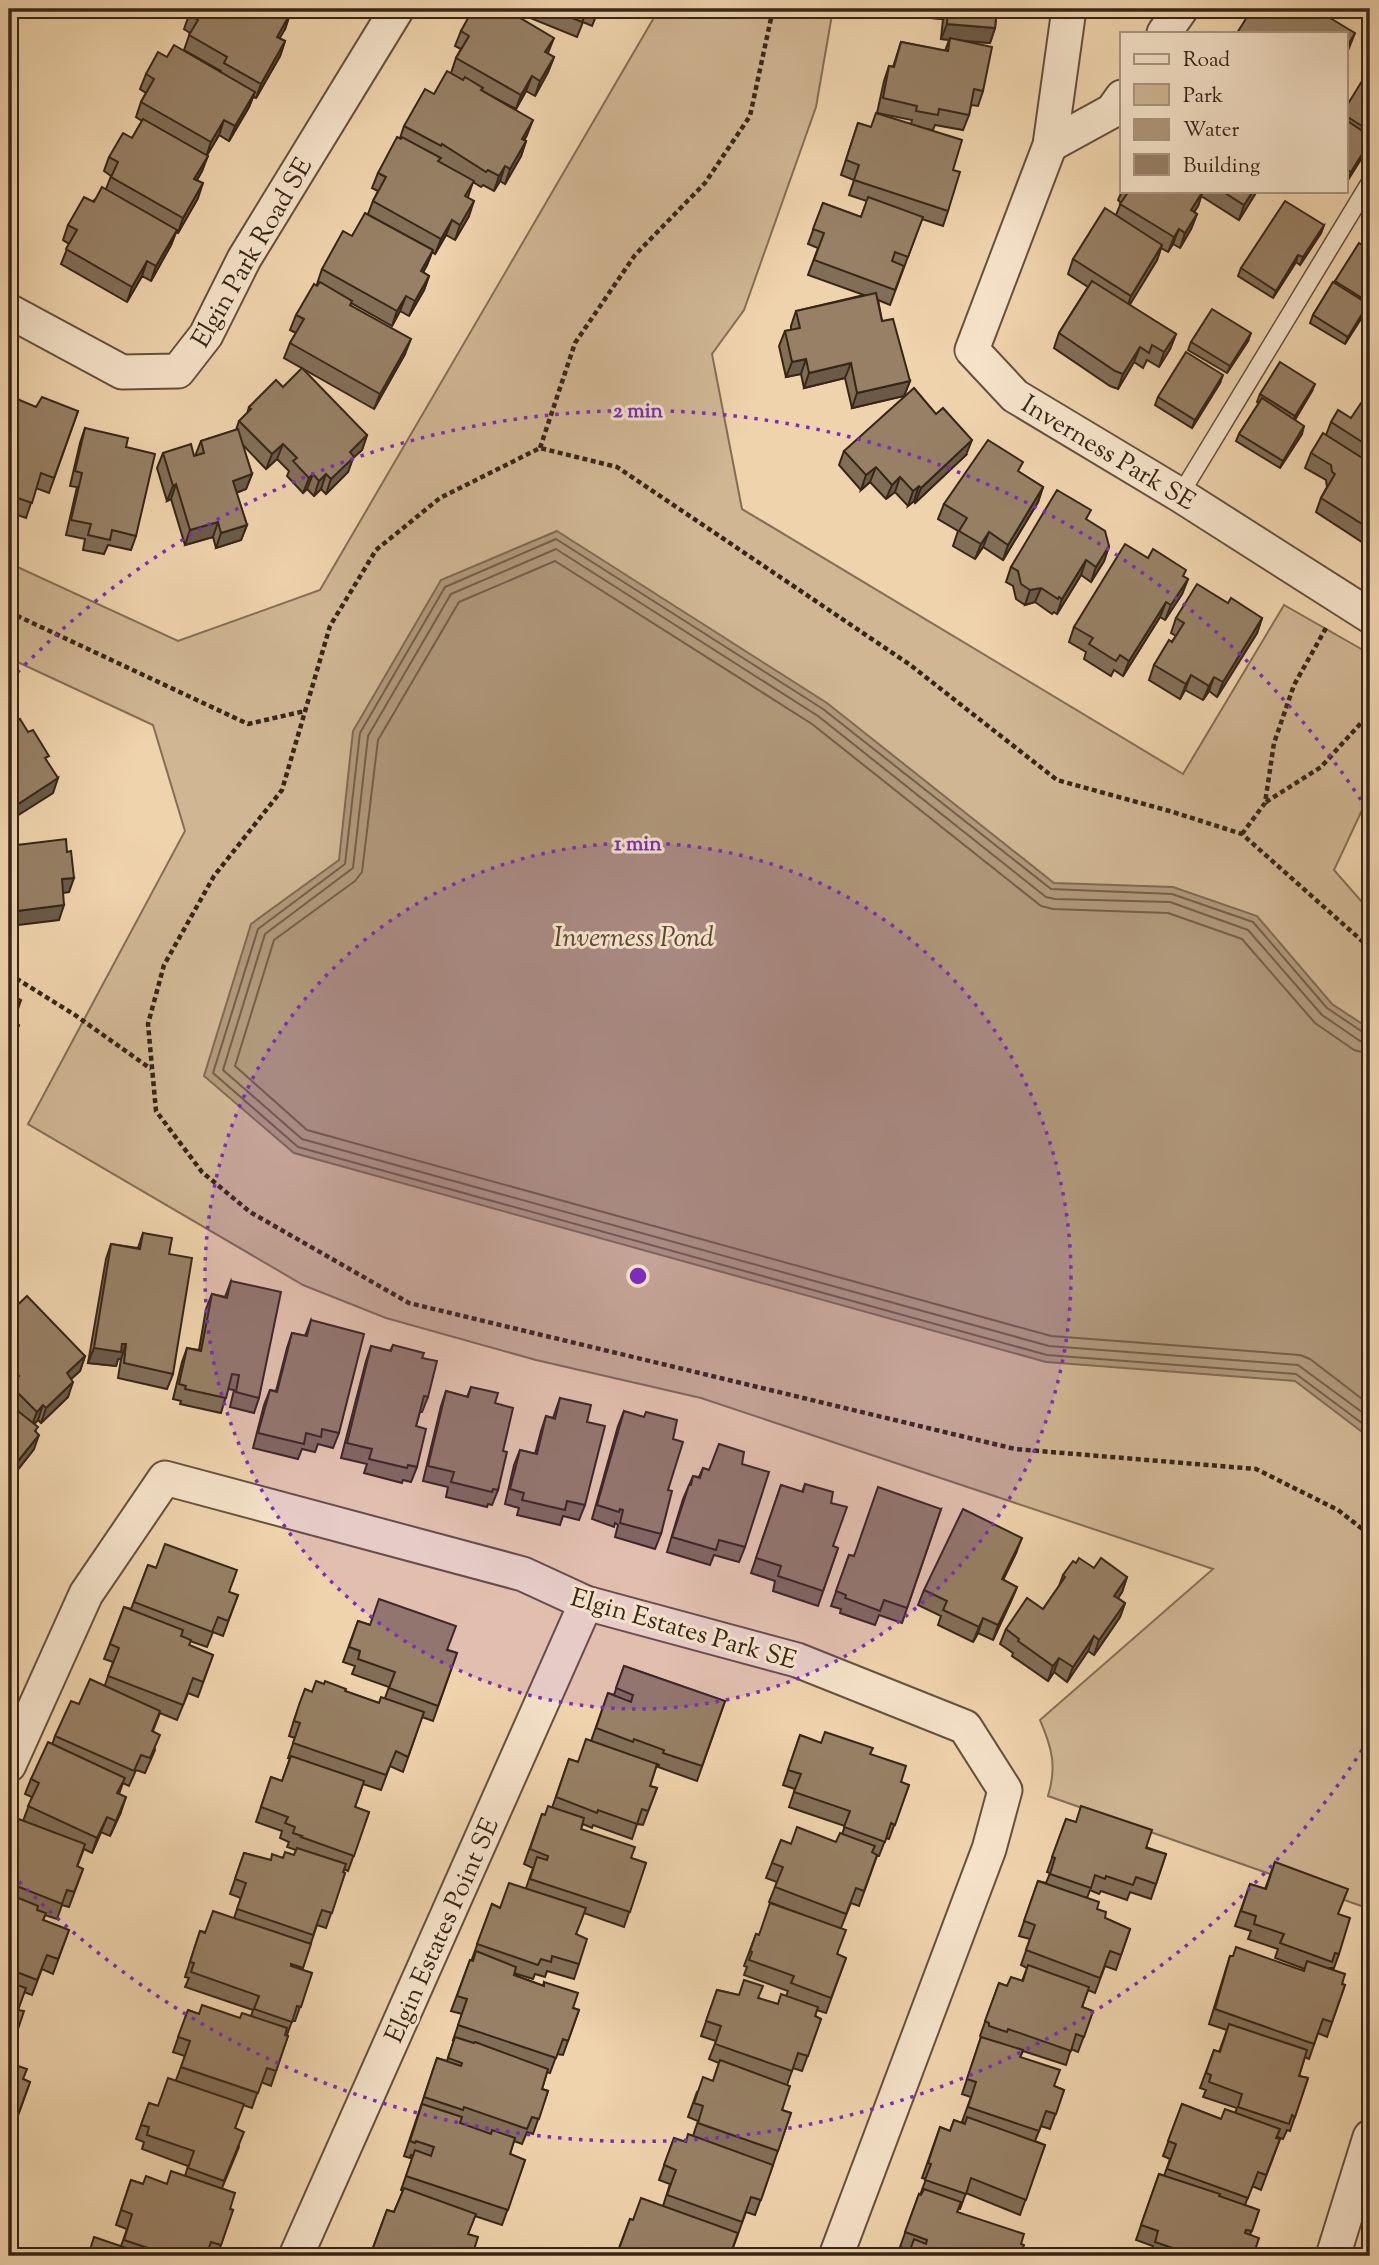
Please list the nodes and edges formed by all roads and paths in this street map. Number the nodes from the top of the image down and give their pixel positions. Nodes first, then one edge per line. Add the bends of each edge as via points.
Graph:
1 (397, 9) edge
2 (773, 9) edge
3 (1069, 9) edge
4 (1181, 9) edge
5 (1165, 32) edge
6 (1120, 100) edge
7 (1050, 145) junction
8 (1370, 181) edge
9 (9, 311) edge
10 (540, 448) junction
11 (1180, 495) junction
12 (1358, 609) edge
13 (9, 612) edge
14 (306, 711) junction
15 (1370, 713) edge
16 (1265, 803) junction
17 (1242, 834) junction
18 (1370, 948) edge
19 (9, 974) edge
20 (152, 1069) junction
21 (1370, 1535) edge
22 (586, 1603) junction
23 (9, 1765) edge
24 (1370, 2137) edge
25 (296, 2256) edge
26 (836, 2256) edge
27 (1333, 2256) edge

1 - 9 street, Elgin Park Road SE via 244,258 206,335 178,371 121,372
2 - 10 path via 750,116 705,184 635,255 575,343
3 - 7 street, Inverness Park SE
4 - 5 street
6 - 7 street via 1112,111
7 - 11 street, Inverness Park SE via 971,350 1015,396
8 - 11 lane
10 - 14 path via 440,498 376,550 330,626
10 - 17 path via 617,467 909,664 1057,780
11 - 12 street, Inverness Park SE
12 - 16 path via 1319,637 1294,685 1274,743
13 - 14 path via 248,724
14 - 20 path via 282,790 215,876 164,965 148,1024
15 - 16 path via 1321,767
16 - 17 path
17 - 18 path
19 - 20 path
20 - 21 path via 156,1111 202,1172 250,1212 409,1303 1015,1449 1256,1469 1338,1510
22 - 23 street, Elgin Estates Park SE via 523,1574 165,1478 86,1594
22 - 25 street, Elgin Estates Point SE
22 - 26 street, Elgin Estates Park SE via 797,1660 965,1727 1005,1790 989,1849
24 - 27 street

